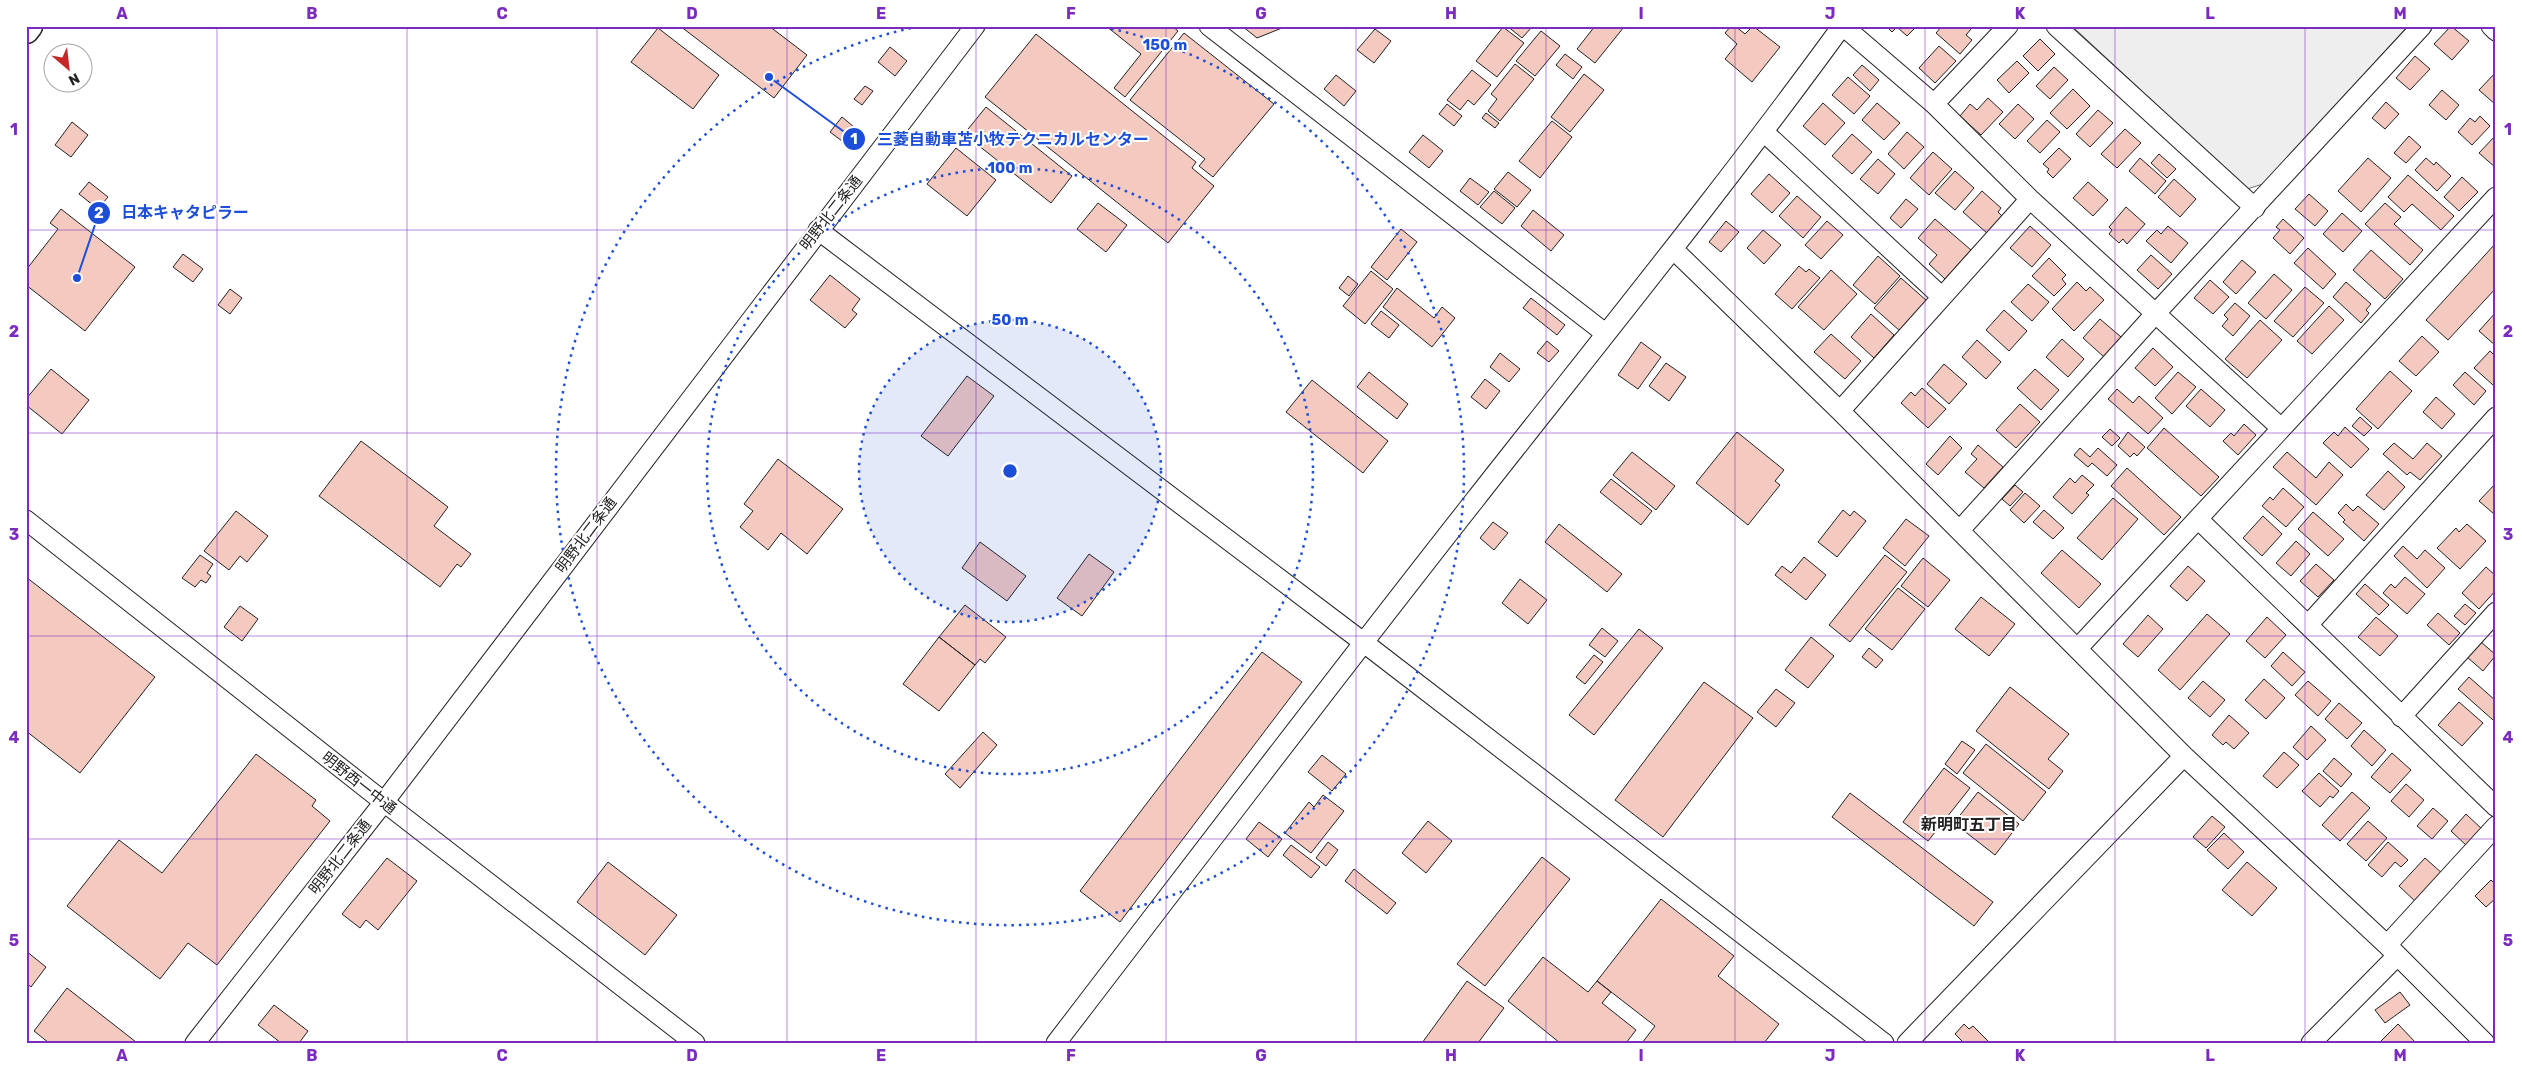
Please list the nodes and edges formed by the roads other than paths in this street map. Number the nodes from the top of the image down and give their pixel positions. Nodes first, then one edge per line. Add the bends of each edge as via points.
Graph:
1 (29, 26) edge
2 (975, 26) edge
3 (1209, 26) edge
4 (1842, 26) edge
5 (2008, 26) edge
6 (2056, 26) edge
7 (2422, 26) edge
8 (2491, 26) edge
9 (26, 30) edge
10 (2496, 31) edge
11 (1934, 104) junction
12 (1764, 132) junction
13 (2496, 197) edge
14 (2030, 199) junction
15 (2255, 208) junction
16 (818, 230) junction
17 (1674, 250) junction
18 (1942, 297) junction
19 (2156, 313) junction
20 (1605, 333) junction
21 (1840, 411) junction
22 (2496, 417) edge
23 (2281, 428) junction
24 (26, 520) edge
25 (2199, 520) junction
26 (1960, 530) junction
27 (2496, 612) edge
28 (2308, 625) junction
29 (1363, 642) junction
30 (2078, 648) junction
31 (2401, 717) junction
32 (2184, 756) junction
33 (384, 802) junction
34 (2496, 807) edge
35 (2496, 826) edge
36 (2392, 950) junction
37 (195, 1043) edge
38 (695, 1043) edge
39 (1056, 1043) edge
40 (1884, 1043) edge
41 (1907, 1043) edge
42 (2311, 1043) edge
43 (2485, 1043) edge

1 - 9 main road
2 - 16 street, 明野北二条通
3 - 20 street
4 - 11 street
4 - 12 street
5 - 11 street
6 - 15 street
7 - 15 street
8 - 10 street
11 - 14 street
12 - 17 street
12 - 18 street
13 - 23 street
14 - 18 street
14 - 19 street
15 - 19 street
16 - 29 street
16 - 33 street, 明野北二条通
17 - 20 street
17 - 21 street
18 - 21 street
19 - 23 street
19 - 26 street
20 - 29 street
21 - 26 street
22 - 28 street
23 - 25 street
24 - 33 street, 明野西一中通
25 - 28 street
25 - 30 street
26 - 30 street
27 - 31 street
28 - 31 street
29 - 39 street
29 - 40 street
30 - 32 street
31 - 34 street
32 - 36 street
32 - 41 street
33 - 37 street, 明野北二条通
33 - 38 street, 明野西一中通
35 - 36 street
36 - 42 street
36 - 43 street

